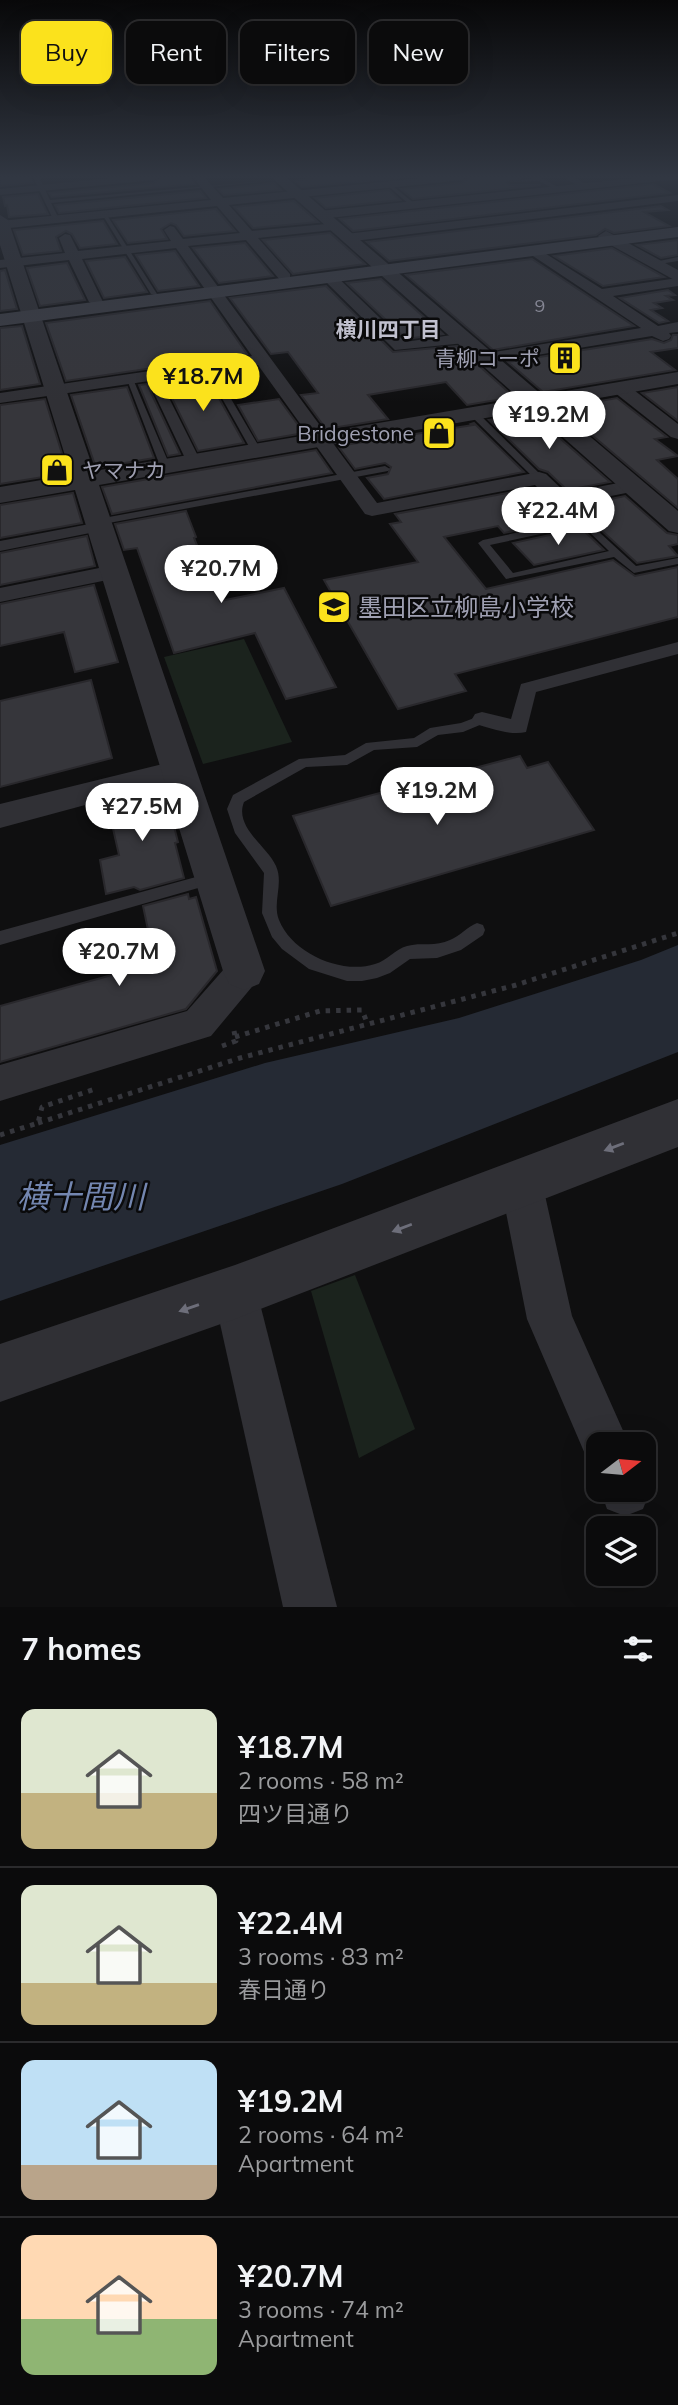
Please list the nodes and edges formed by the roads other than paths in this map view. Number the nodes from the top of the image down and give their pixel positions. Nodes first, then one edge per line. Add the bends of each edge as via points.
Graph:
1 (72, 252) edge
2 (101, 252) edge
3 (129, 252) edge
4 (186, 252) edge
5 (262, 252) edge
6 (363, 252) edge
7 (504, 252) edge
8 (526, 252) edge
9 (536, 252) edge
10 (635, 252) edge
11 (74, 255) junction
12 (678, 259) edge
13 (653, 262) junction
14 (6, 263) edge
15 (383, 268) junction
16 (678, 276) edge
17 (285, 277) junction
18 (329, 277) junction
19 (678, 282) edge
20 (212, 290) junction
21 (153, 294) junction
22 (599, 294) junction
23 (96, 302) junction
24 (30, 313) junction
25 (0, 314) edge
26 (0, 320) edge
27 (678, 327) edge
28 (656, 331) junction
29 (465, 338) junction
30 (678, 345) edge
31 (488, 358) junction
32 (265, 359) junction
33 (209, 368) junction
34 (152, 376) junction
35 (678, 378) edge
36 (130, 379) junction
37 (620, 388) junction
38 (55, 390) junction
39 (0, 398) edge
40 (538, 402) junction
41 (473, 413) junction
42 (678, 433) edge
43 (322, 439) junction
44 (256, 450) junction
45 (191, 456) dead end
46 (166, 466) junction
47 (385, 469) dead end
48 (348, 476) junction
49 (539, 478) junction
50 (85, 480) junction
51 (634, 486) junction
52 (0, 495) edge
53 (561, 500) junction
54 (583, 522) junction
55 (99, 524) junction
56 (678, 524) edge
57 (0, 546) edge
58 (616, 553) junction
59 (678, 561) edge
60 (114, 572) junction
61 (0, 595) edge
62 (678, 648) edge
63 (482, 719) joint
64 (179, 770) junction
65 (0, 816) edge
66 (214, 878) junction
67 (477, 930) dead end
68 (0, 938) edge
69 (244, 971) joint
70 (0, 1083) edge
71 (678, 1123) edge
72 (521, 1182) junction
73 (234, 1292) junction
74 (0, 1373) edge
75 (600, 1432) edge
76 (310, 1607) edge

1 - 11 street
2 - 11 street
3 - 21 lane
4 - 20 street
5 - 17 street
6 - 15 street
7 - 15 main road
8 - 15 main road
9 - 22 street
10 - 13 street
11 - 14 street
11 - 23 street
12 - 13 lane
13 - 16 street
14 - 24 street
15 - 17 main road
15 - 18 main road
15 - 29 street
17 - 20 main road
18 - 20 main road
18 - 29 street via 401,347
19 - 22 street
20 - 21 main road
20 - 24 main road
20 - 32 street
21 - 23 main road
22 - 28 street
23 - 24 main road
24 - 25 main road
24 - 26 main road
24 - 38 street
27 - 28 street
28 - 30 street
28 - 31 street
29 - 31 street
31 - 40 street
32 - 33 street
32 - 43 street
33 - 34 street
33 - 44 lane
34 - 36 street
34 - 45 street
35 - 37 street
36 - 38 street
36 - 46 lane
37 - 40 street
37 - 42 street
38 - 39 street
38 - 50 street
40 - 41 street
40 - 51 street
41 - 43 street
41 - 49 lane
43 - 44 street
43 - 48 street
44 - 46 street
46 - 50 street
47 - 48 lane
48 - 49 street via 372,510
48 - 55 lane
49 - 53 street
50 - 52 street
50 - 55 street
51 - 53 street
51 - 56 street
53 - 54 lane
54 - 58 lane
54 - 58 lane via 482,543 510,577
55 - 57 street
55 - 60 street
58 - 59 lane via 634,570
60 - 61 street
60 - 64 street
62 - 63 street via 528,688 519,727
63 - 67 lane via 435,731 417,741 371,746 347,760 304,762 238,799 234,808 245,840 269,866 271,919 294,950 322,967 355,974 377,971 404,953 461,944
64 - 65 street
64 - 66 street
66 - 68 lane
66 - 69 street
69 - 70 street via 198,1024
71 -> 72 street
72 -> 73 street
72 - 75 street via 550,1319
73 -> 74 street
73 - 76 street

